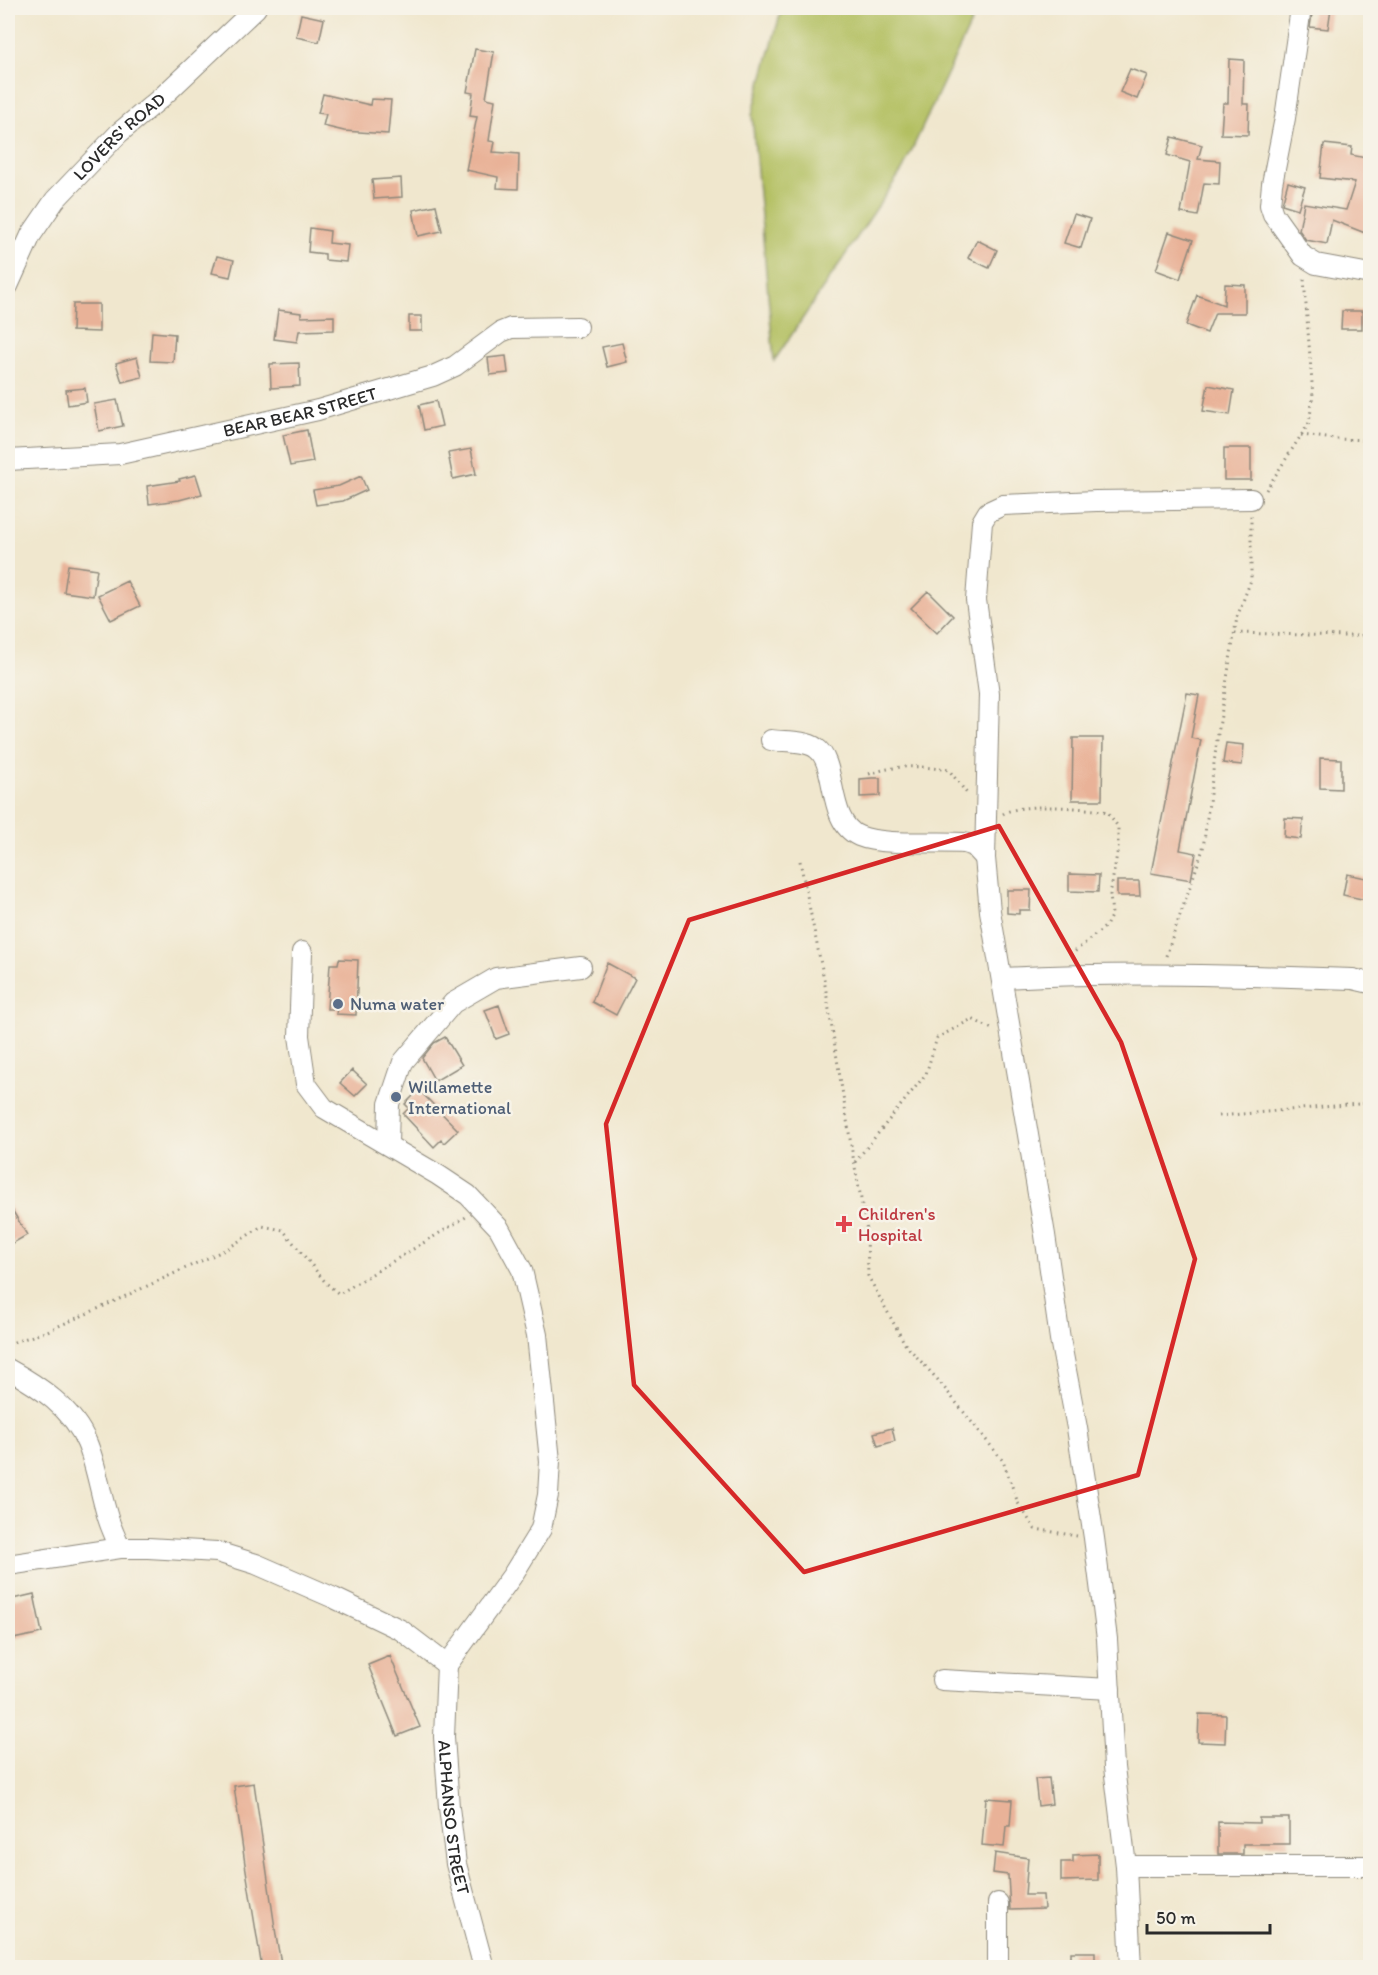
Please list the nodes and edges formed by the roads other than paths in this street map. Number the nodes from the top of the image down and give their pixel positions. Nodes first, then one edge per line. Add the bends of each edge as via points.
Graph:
1 (256, 8) edge
2 (1301, 8) edge
3 (1371, 274) edge
4 (8, 286) edge
5 (578, 327) dead end
6 (8, 460) edge
7 (1251, 499) road end
8 (771, 740) dead end
9 (986, 858) junction
10 (302, 952) dead end
11 (581, 967) dead end
12 (1003, 978) junction
13 (1371, 983) edge
14 (388, 1145) junction
15 (8, 1370) edge
16 (120, 1548) junction
17 (8, 1565) edge
18 (447, 1665) junction
19 (942, 1680) dead end
20 (1110, 1689) junction
21 (1126, 1866) junction
22 (1371, 1866) edge
23 (998, 1903) dead end
24 (484, 1968) edge
25 (998, 1968) edge
26 (1131, 1968) edge

1 - 4 street, LOVERS' ROAD via 119,133 55,200 32,235
2 - 3 street via 1270,205 1303,256 1316,264
5 - 6 street, BEAR BEAR STREET via 511,328 433,376 235,430 120,454
7 - 9 street via 1003,505 988,512 982,522 976,600 989,694
8 - 9 street via 817,748 825,760 835,802 852,832 874,841 964,843 974,846
9 - 12 street via 990,911
10 - 14 street via 299,1036 306,1084 324,1108
11 - 14 street via 496,978 453,1003 403,1062 388,1104
12 - 13 street via 1160,975 1335,978
12 - 20 street via 1094,1538
14 - 18 street via 468,1195 499,1228 522,1270 537,1335 550,1461 541,1529
15 - 16 street via 36,1386 74,1419 87,1440 108,1520
16 - 17 street
16 - 18 street via 217,1552 256,1564 401,1630
18 - 24 street, ALPHANSO STREET via 444,1737 456,1864
19 - 20 street
20 - 21 street via 1114,1767
21 - 22 street
21 - 26 street
23 - 25 street

